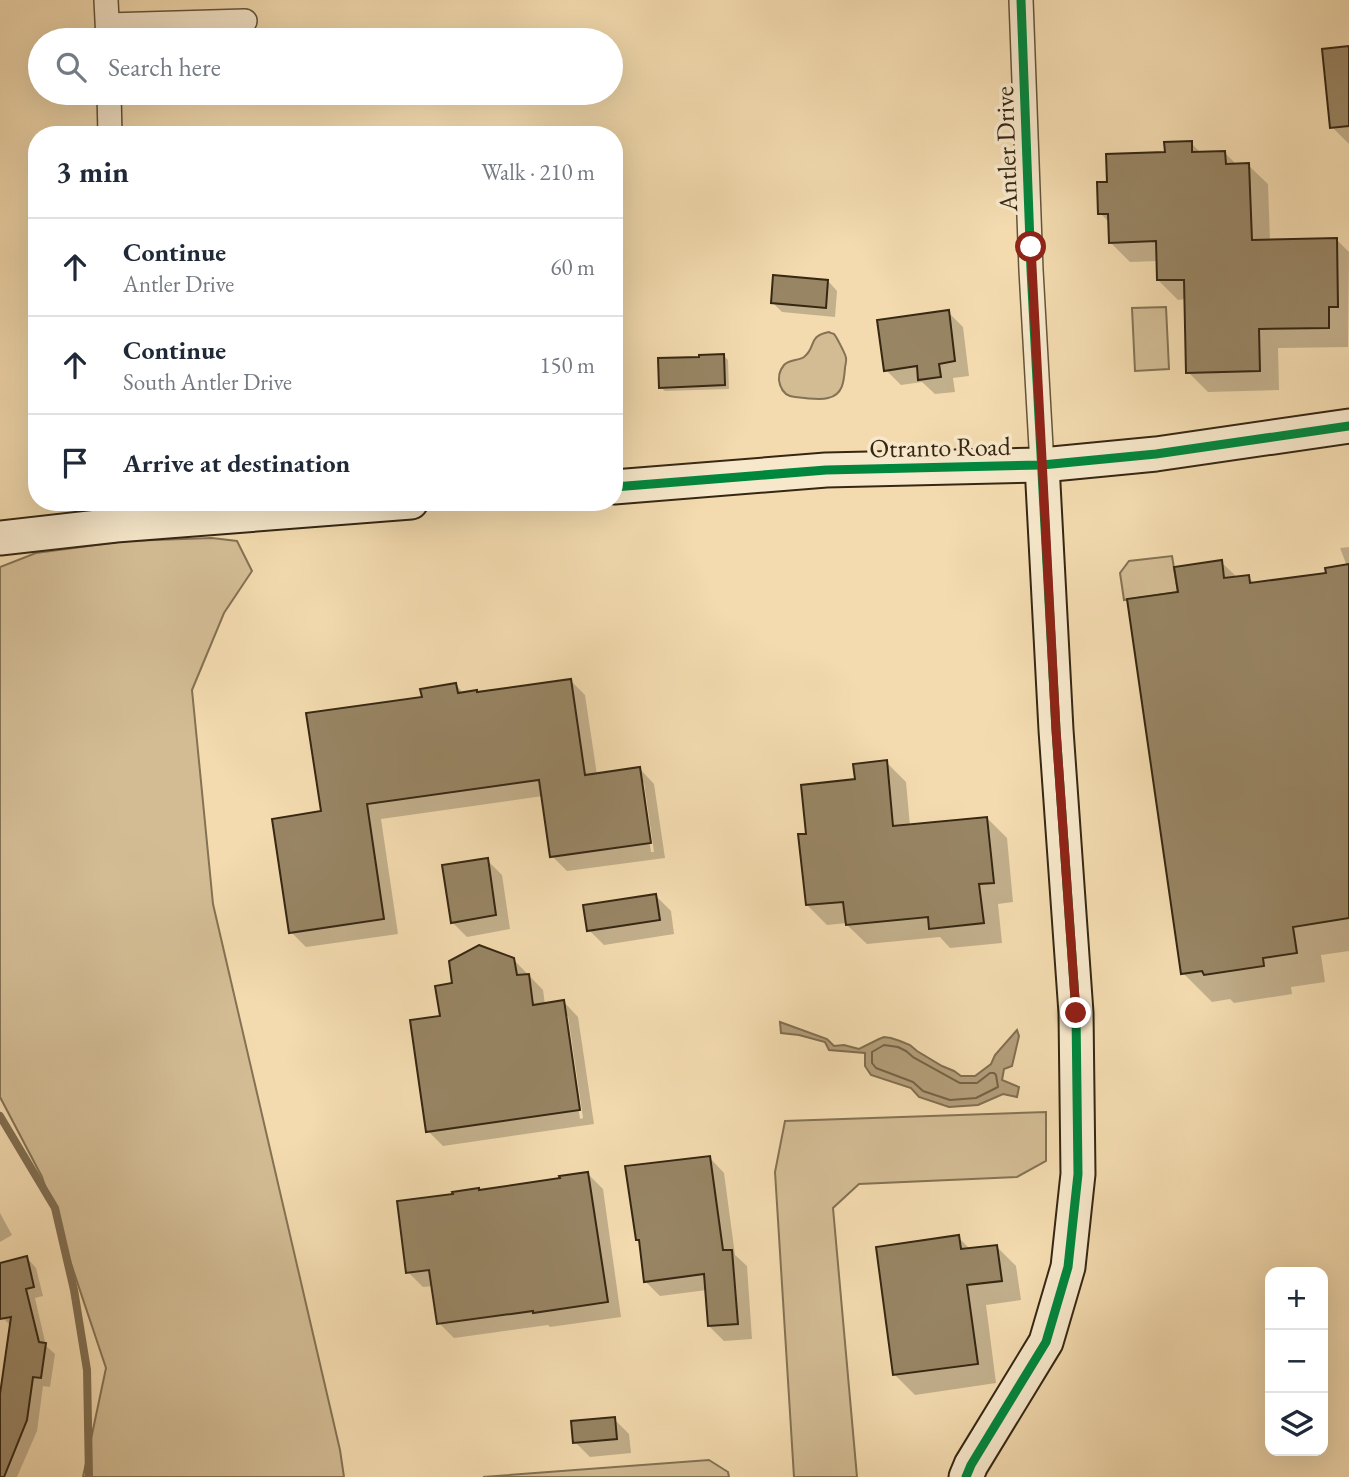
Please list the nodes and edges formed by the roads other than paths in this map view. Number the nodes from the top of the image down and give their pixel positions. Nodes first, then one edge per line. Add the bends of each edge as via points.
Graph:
1 (106, 0) edge
2 (1021, 0) edge
3 (245, 22) dead end
4 (108, 28) edge
5 (170, 28) edge
6 (109, 105) edge
7 (110, 126) edge
8 (1349, 426) edge
9 (1042, 465) junction
10 (623, 485) edge
11 (190, 511) edge
12 (116, 514) edge
13 (0, 538) edge
14 (966, 1477) edge

1 - 4 street
2 - 9 street, Antler Drive
3 - 5 street
6 - 7 street
8 - 9 street, Otranto Road
9 - 10 street, Otranto Road via 826,470
9 - 14 street via 1076,1013 1078,1174 1068,1267 1045,1342
11 - 12 street
12 - 13 street

